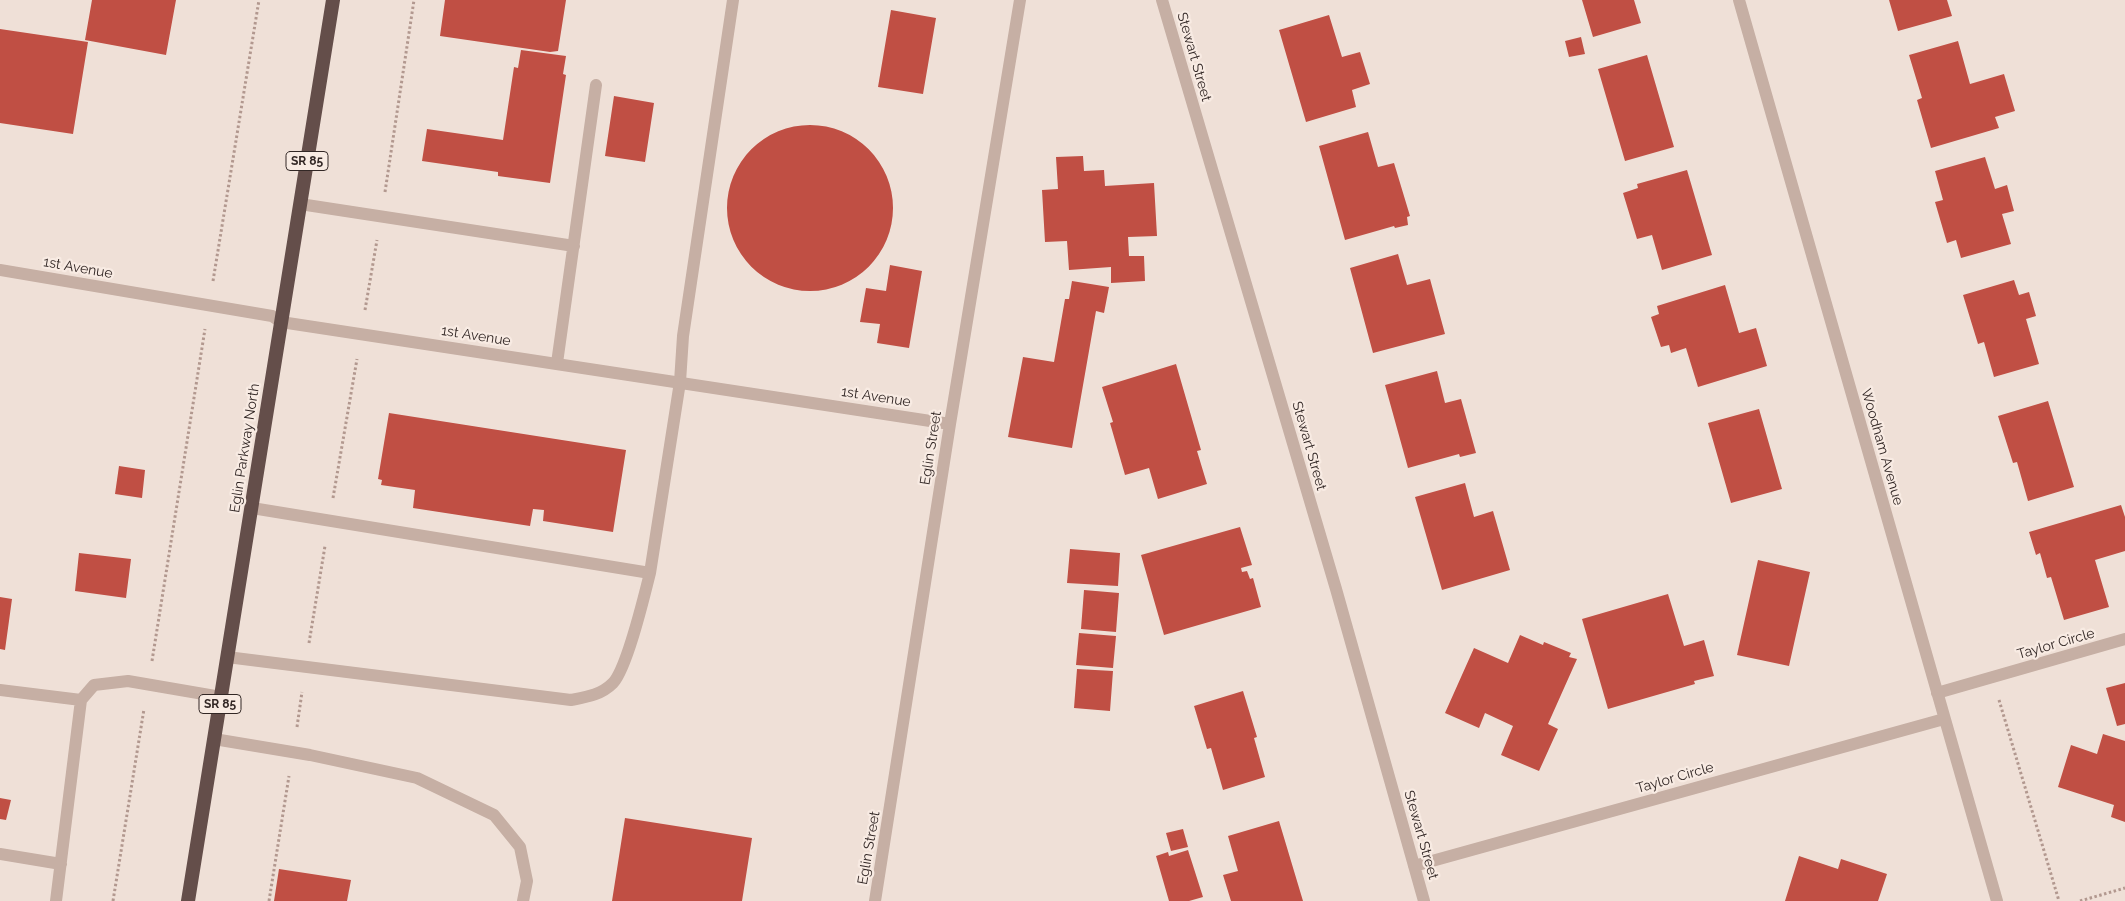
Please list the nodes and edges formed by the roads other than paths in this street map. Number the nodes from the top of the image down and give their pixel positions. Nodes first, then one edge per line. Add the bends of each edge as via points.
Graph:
1 (333, 0) edge
2 (733, 0) edge
3 (1020, 0) edge
4 (1162, 0) edge
5 (1739, 0) edge
6 (596, 85) dead end
7 (300, 204) junction
8 (574, 246) junction
9 (0, 270) edge
10 (281, 322) junction
11 (557, 363) junction
12 (680, 382) junction
13 (950, 424) junction
14 (252, 508) junction
15 (650, 573) junction
16 (2125, 639) edge
17 (228, 657) junction
18 (0, 690) edge
19 (1937, 693) junction
20 (221, 697) junction
21 (81, 700) junction
22 (1944, 719) junction
23 (214, 739) junction
24 (0, 854) edge
25 (61, 864) junction
26 (1414, 866) junction
27 (56, 901) edge
28 (188, 901) edge
29 (523, 901) edge
30 (875, 901) edge
31 (1424, 901) edge
32 (1997, 901) edge

1 - 7 highway, Eglin Parkway North / SR 85
2 - 12 street via 683,336
3 - 13 street, Eglin Street
4 - 26 street, Stewart Street
5 - 19 street, Woodham Avenue
6 - 8 street
7 - 8 street
7 - 10 highway, Eglin Parkway North / SR 85
8 - 11 street
9 - 10 street, 1st Avenue via 272,316
10 - 11 street, 1st Avenue
10 - 14 highway, Eglin Parkway North / SR 85
11 - 12 street, 1st Avenue
12 - 13 street, 1st Avenue
12 - 15 street
13 - 30 street, Eglin Street
14 - 15 street
14 - 17 highway, Eglin Parkway North / SR 85
15 - 17 street via 624,664 614,682 596,696 571,700
16 - 19 street, Taylor Circle
17 - 20 highway, Eglin Parkway North / SR 85
18 - 21 street
19 - 22 street, Woodham Avenue
20 - 21 street via 128,681 94,685
20 - 23 highway, Eglin Parkway North / SR 85
21 - 25 street
22 - 26 street, Taylor Circle
22 - 32 street, Woodham Avenue
23 - 28 highway, Eglin Parkway North / SR 85
23 - 29 street via 417,778 494,815 520,847 527,881
24 - 25 street
25 - 27 street
26 - 31 street, Stewart Street

